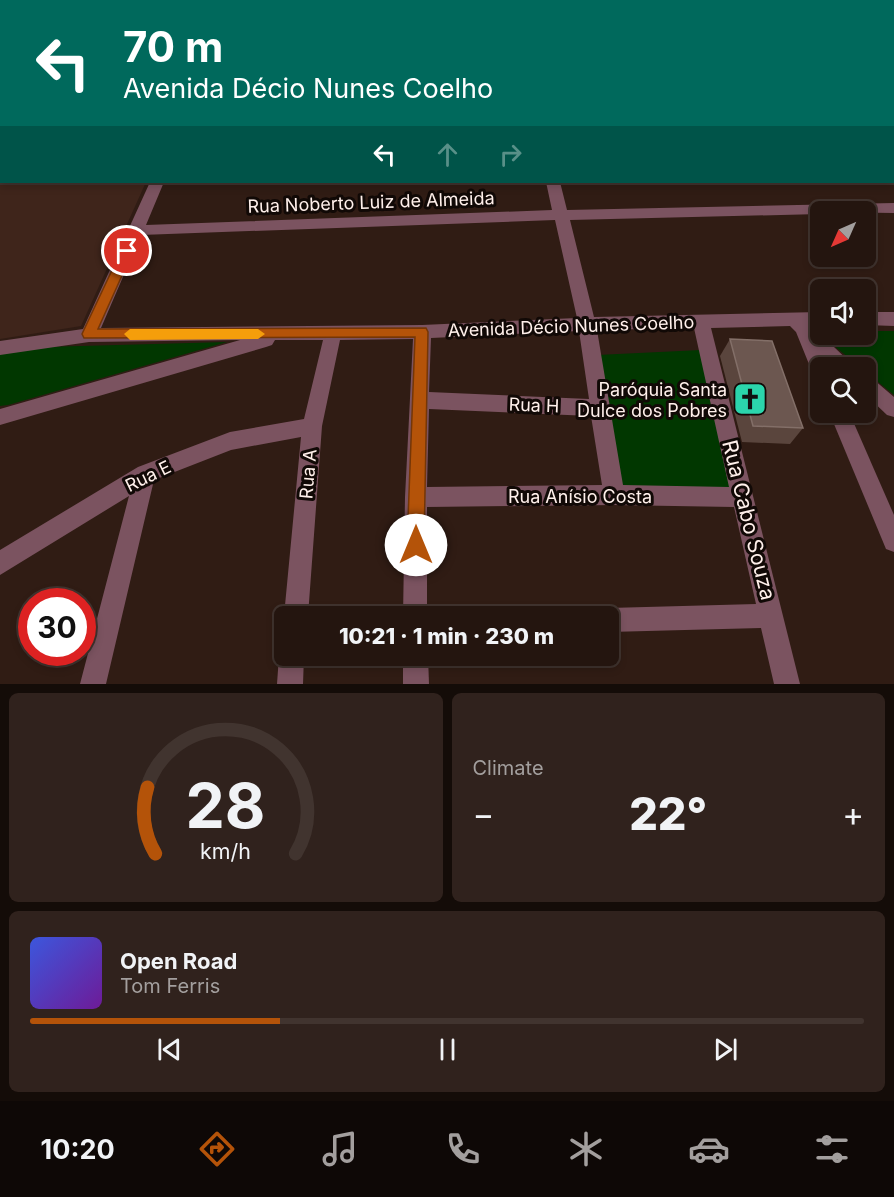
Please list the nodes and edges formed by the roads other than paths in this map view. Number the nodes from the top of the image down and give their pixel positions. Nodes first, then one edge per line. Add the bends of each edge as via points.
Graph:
1 (157, 183) edge
2 (553, 183) edge
3 (894, 208) edge
4 (560, 215) junction
5 (136, 230) junction
6 (876, 319) edge
7 (894, 319) edge
8 (810, 321) edge
9 (701, 322) junction
10 (587, 324) junction
11 (798, 324) junction
12 (422, 332) junction
13 (333, 333) junction
14 (89, 334) junction
15 (285, 334) junction
16 (0, 348) edge
17 (814, 357) edge
18 (835, 357) edge
19 (876, 393) edge
20 (419, 400) junction
21 (600, 408) junction
22 (894, 409) edge
23 (0, 417) edge
24 (844, 423) edge
25 (312, 426) junction
26 (145, 474) junction
27 (614, 495) junction
28 (416, 497) junction
29 (744, 497) junction
30 (894, 541) edge
31 (0, 563) edge
32 (297, 606) edge
33 (416, 606) edge
34 (772, 616) junction
35 (619, 620) edge
36 (291, 666) edge
37 (416, 666) edge
38 (93, 684) edge
39 (290, 684) edge
40 (416, 684) edge
41 (788, 684) edge

1 - 5 street
2 - 4 street
3 - 4 street, Rua Noberto Luiz de Almeida
4 - 5 street, Rua Noberto Luiz de Almeida
4 - 10 street
5 - 14 street
6 - 7 street
8 - 11 street, Avenida Décio Nunes Coelho
9 - 10 street, Avenida Décio Nunes Coelho
9 - 11 street, Avenida Décio Nunes Coelho
9 - 29 street, Rua Cabo Souza
10 - 12 street, Avenida Décio Nunes Coelho
10 - 21 street
11 - 17 street
11 - 18 street
12 - 13 street, Avenida Décio Nunes Coelho
12 - 20 street
13 - 15 street, Avenida Décio Nunes Coelho
13 - 25 street, Rua A
14 - 15 street
14 - 16 street
15 - 23 street
19 - 22 street
20 - 21 street, Rua H
20 - 28 street
21 - 27 street
24 - 30 street
25 - 26 street, Rua E via 230,441
25 - 32 street, Rua A
26 - 31 street, Rua E
26 - 38 street
27 - 28 street, Rua Anísio Costa
27 - 29 street, Rua Anísio Costa
28 - 33 street
29 - 34 street, Rua Cabo Souza
34 - 35 street
34 - 41 street, Rua Cabo Souza
36 - 39 street
37 - 40 street

